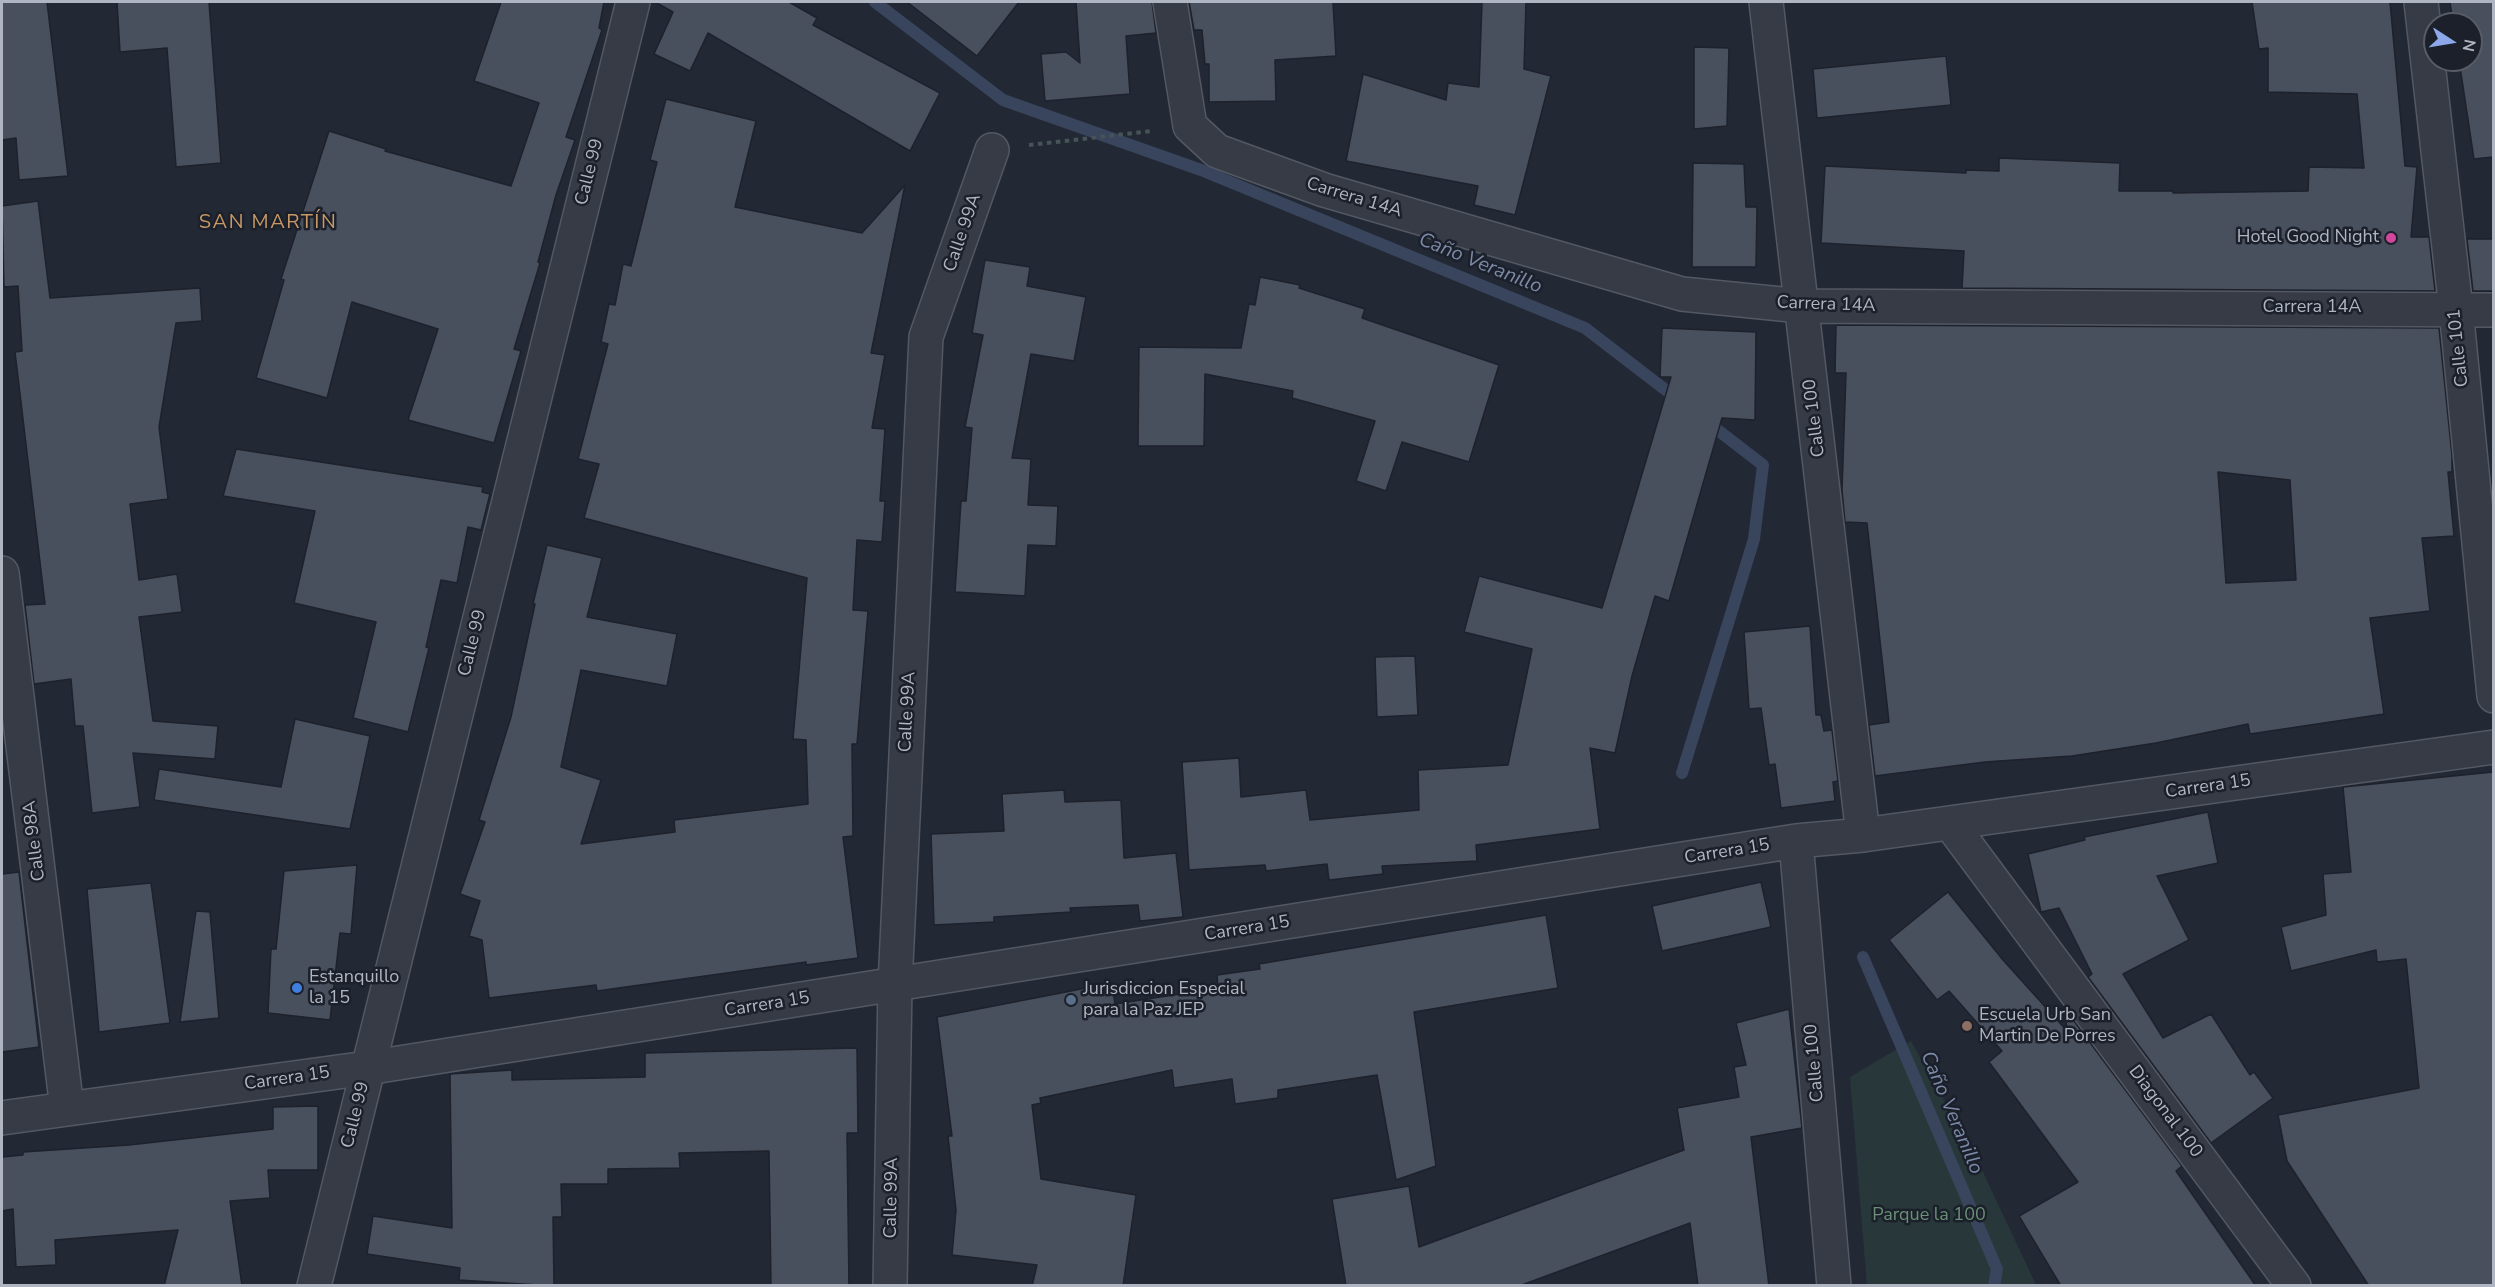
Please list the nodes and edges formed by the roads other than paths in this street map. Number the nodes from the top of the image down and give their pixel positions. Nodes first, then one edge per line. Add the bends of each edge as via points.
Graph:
1 (633, 2) edge
2 (1170, 2) edge
3 (1766, 2) edge
4 (2421, 2) edge
5 (992, 150) dead end
6 (1802, 306) junction
7 (2456, 309) junction
8 (2493, 310) edge
9 (2, 573) edge
10 (5, 628) edge
11 (2493, 696) edge
12 (2493, 747) edge
13 (1950, 823) junction
14 (1863, 835) junction
15 (1796, 841) junction
16 (895, 985) junction
17 (367, 1068) junction
18 (67, 1109) junction
19 (2, 1118) edge
20 (314, 1286) edge
21 (890, 1286) edge
22 (1834, 1286) edge
23 (2294, 1286) edge

1 - 17 street, Calle 99
2 - 6 street, Carrera 14A via 1190,126 1218,151 1324,190 1682,294
3 - 6 street, Calle 100
4 - 7 street, Calle 101
5 - 16 street, Calle 99A via 926,337
6 - 7 street, Carrera 14A
6 - 14 street, Calle 100
7 - 8 street, Carrera 14A
7 - 11 street, Calle 101
9 - 10 street, Calle 98A
10 - 18 street, Calle 98A
12 - 13 street, Carrera 15
13 - 14 street, Carrera 15
13 - 23 street, Diagonal 100
14 - 15 street, Carrera 15
15 - 16 street, Carrera 15
15 - 22 street, Calle 100
16 - 17 street, Carrera 15
16 - 21 street, Calle 99A
17 - 18 street, Carrera 15
17 - 20 street, Calle 99
18 - 19 street, Carrera 15

